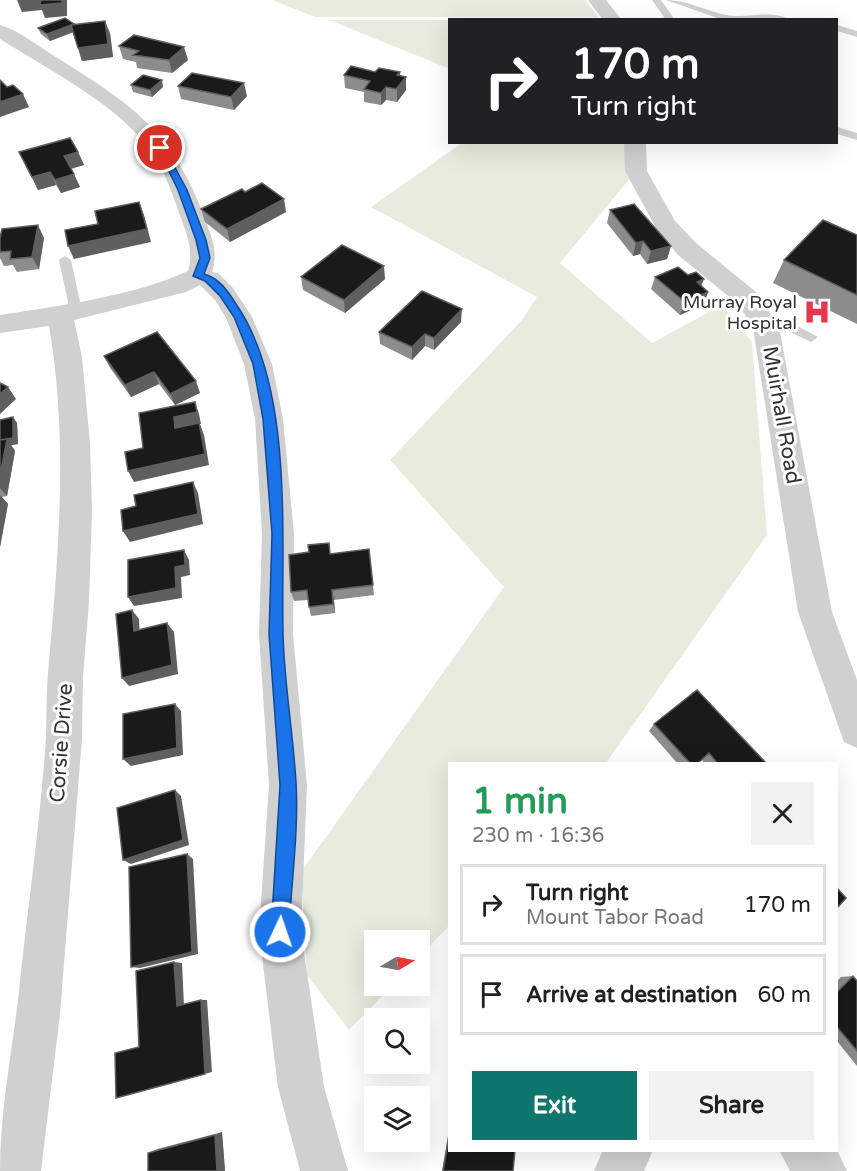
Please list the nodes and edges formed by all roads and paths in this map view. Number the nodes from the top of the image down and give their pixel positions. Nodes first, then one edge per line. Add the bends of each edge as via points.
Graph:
1 (597, 0) edge
2 (656, 0) edge
3 (671, 0) edge
4 (611, 18) edge
5 (670, 18) edge
6 (727, 18) edge
7 (739, 18) edge
8 (771, 18) edge
9 (838, 28) edge
10 (0, 31) edge
11 (857, 34) edge
12 (838, 130) edge
13 (857, 137) edge
14 (635, 144) edge
15 (65, 260) edge
16 (198, 276) junction
17 (68, 313) junction
18 (0, 324) edge
19 (766, 327) junction
20 (811, 337) dead end
21 (857, 730) edge
22 (628, 1152) edge
23 (805, 1152) edge
24 (17, 1171) edge
25 (324, 1171) edge
26 (618, 1171) edge
27 (823, 1171) edge

1 - 4 street
2 - 5 lane
3 - 6 lane
7 - 8 lane
9 - 11 lane
10 - 16 street via 113,105 160,148 201,240 205,258
12 - 13 lane
14 - 19 street, Muirhall Road via 636,171 665,225 687,249 747,298
15 - 17 lane
16 - 17 street via 177,286
16 - 25 street via 216,286 239,317 258,364 269,419 278,534 276,634 288,785 280,932 301,1086
17 - 18 street
17 - 24 street, Corsie Drive via 76,510 64,738 38,1014
19 - 20 lane via 792,328
19 - 21 street, Muirhall Road via 814,612
22 - 26 street
23 - 27 street

